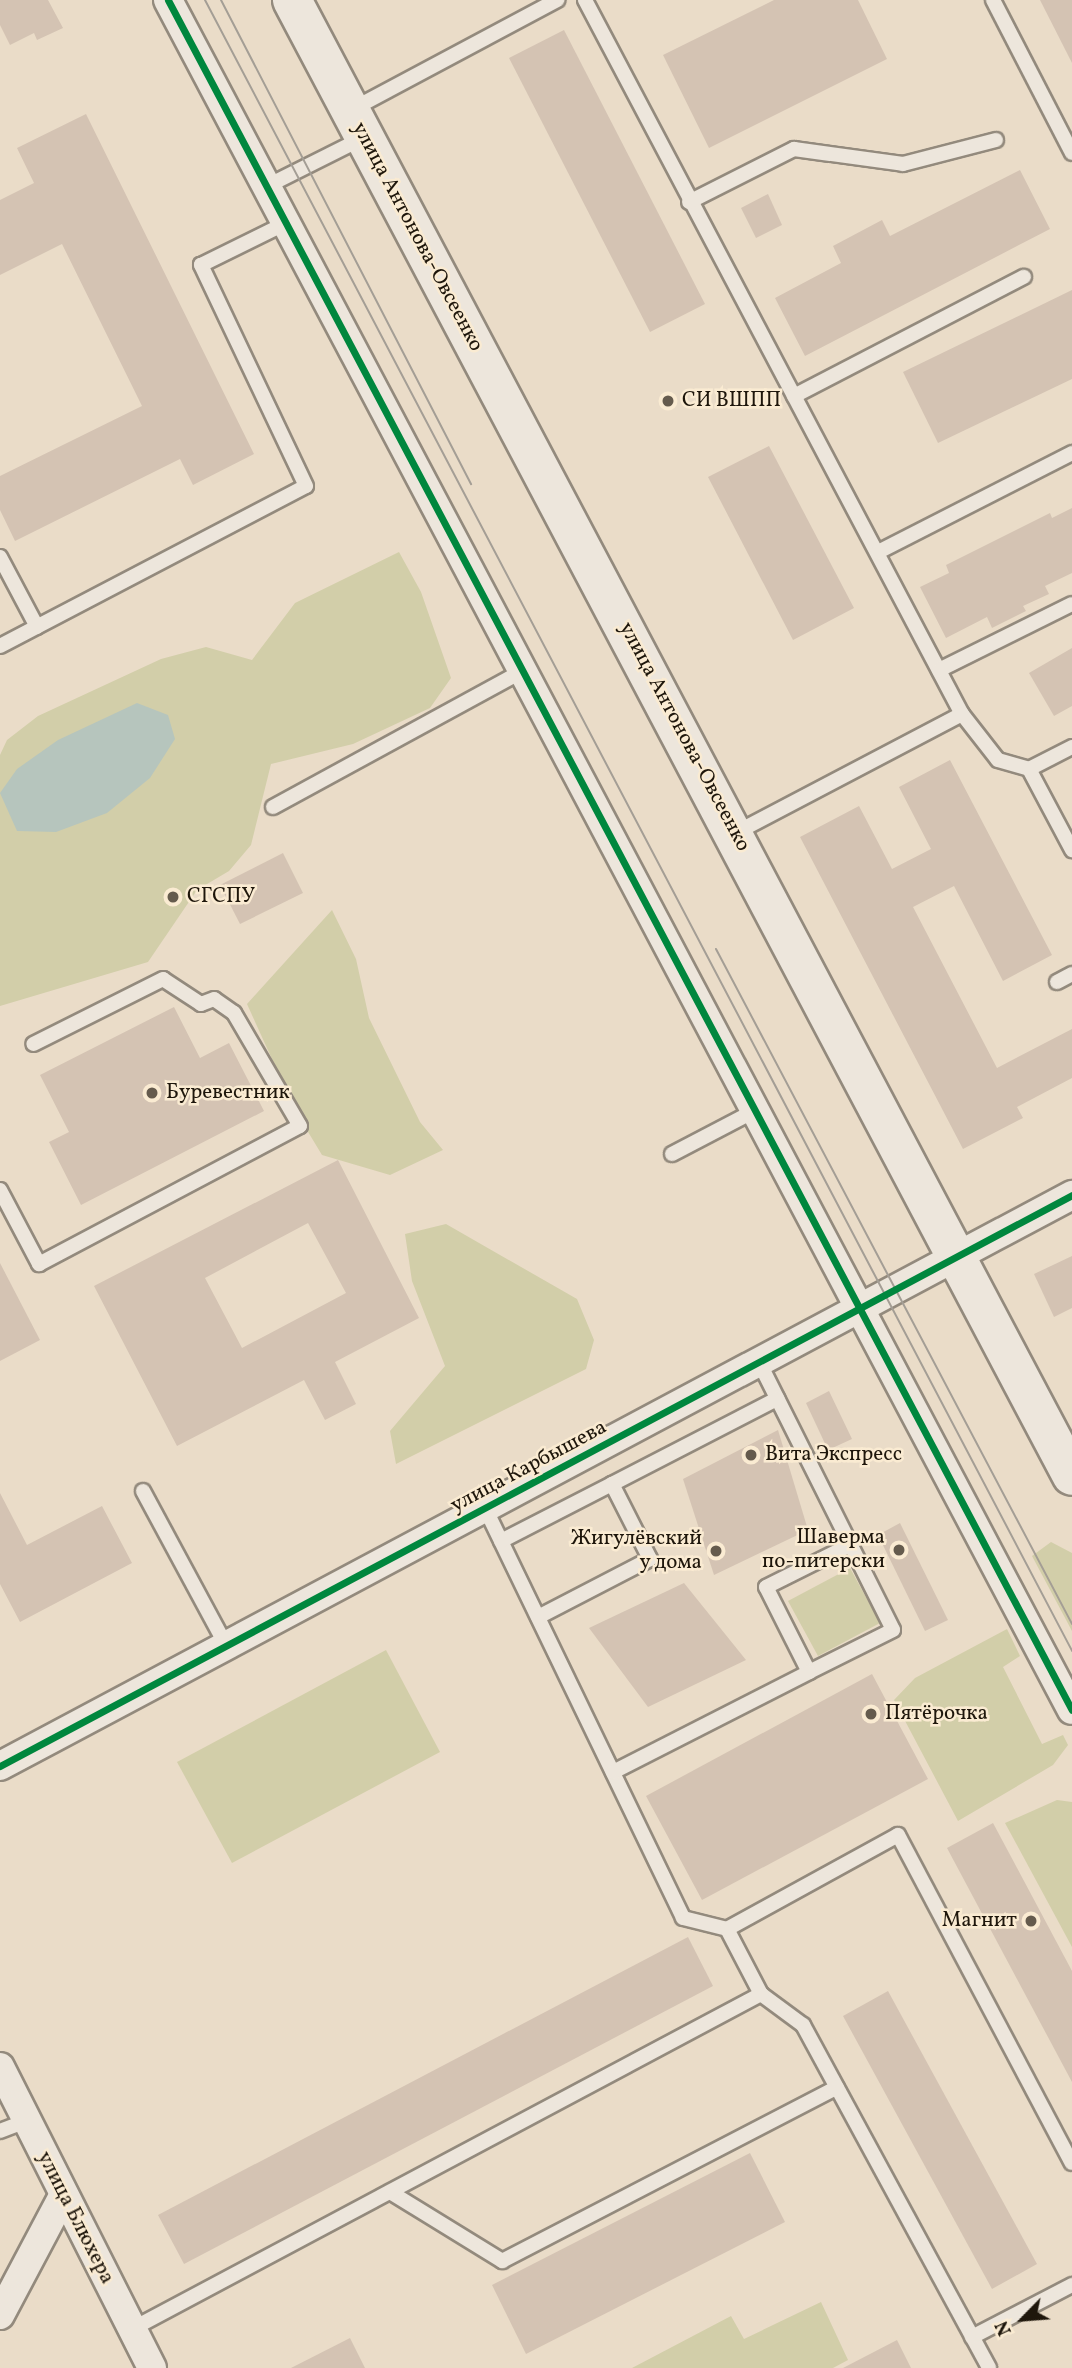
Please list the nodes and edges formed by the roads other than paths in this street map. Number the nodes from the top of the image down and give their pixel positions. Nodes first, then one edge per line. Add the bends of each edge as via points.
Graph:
1 (168, 0) edge
2 (292, 0) edge
3 (557, 0) edge
4 (585, 0) edge
5 (993, 0) edge
6 (357, 124) junction
7 (996, 140) dead end
8 (1072, 153) edge
9 (267, 186) junction
10 (690, 202) junction
11 (286, 223) junction
12 (1024, 277) dead end
13 (794, 396) junction
14 (1072, 453) edge
15 (878, 552) junction
16 (0, 557) edge
17 (1072, 604) edge
18 (37, 627) junction
19 (0, 646) edge
20 (524, 670) junction
21 (939, 670) junction
22 (962, 714) junction
23 (1072, 747) edge
24 (1029, 769) junction
25 (273, 807) dead end
26 (734, 833) junction
27 (1072, 850) edge
28 (1072, 974) edge
29 (1057, 982) dead end
30 (33, 1044) dead end
31 (756, 1110) junction
32 (672, 1154) dead end
33 (0, 1190) edge
34 (1072, 1195) edge
35 (955, 1255) junction
36 (861, 1310) junction
37 (760, 1364) junction
38 (777, 1399) junction
39 (1072, 1475) edge
40 (612, 1483) junction
41 (143, 1490) dead end
42 (486, 1510) junction
43 (501, 1541) junction
44 (850, 1545) junction
45 (538, 1617) junction
46 (226, 1647) junction
47 (809, 1672) junction
48 (1072, 1710) edge
49 (0, 1766) edge
50 (613, 1772) junction
51 (727, 1929) junction
52 (761, 1994) junction
53 (0, 2067) edge
54 (837, 2087) junction
55 (13, 2126) edge
56 (1072, 2163) edge
57 (390, 2192) junction
58 (63, 2196) junction
59 (1072, 2285) edge
60 (0, 2315) edge
61 (132, 2329) junction
62 (972, 2337) junction
63 (152, 2368) edge
64 (989, 2368) edge

1 - 9 street
2 - 6 main road, улица Антонова-Овсеенко
3 - 6 lane
4 - 10 lane
5 - 8 lane
6 - 9 lane
6 - 26 main road, улица Антонова-Овсеенко
7 - 10 lane via 903,164 794,149
9 - 11 street
10 - 13 lane
11 - 18 lane via 201,264 306,486
11 - 20 street
12 - 13 lane
13 - 15 lane
14 - 15 lane
15 - 21 lane
16 - 18 lane
17 - 21 lane
18 - 19 lane
20 - 25 lane
20 - 31 street
21 - 22 lane
22 - 24 lane via 998,761
22 - 26 lane
23 - 24 lane
24 - 27 lane
26 - 35 main road, улица Антонова-Овсеенко
28 - 29 lane
30 - 33 lane via 163,979 201,1004 214,999 234,1013 300,1126 39,1264
31 - 32 lane
31 - 36 street
34 - 35 street, улица Карбышева
35 - 36 street, улица Карбышева
35 - 39 main road, улица Антонова-Овсеенко
36 - 37 street, улица Карбышева
36 - 48 street
37 - 38 lane
37 - 42 street, улица Карбышева
38 - 40 lane
38 - 44 lane
40 - 43 lane
40 - 45 lane via 650,1559
41 - 46 lane
42 - 43 lane
42 - 46 street, улица Карбышева
43 - 45 lane
44 - 47 lane via 893,1630
44 - 47 lane via 766,1587
45 - 50 lane
46 - 49 street, улица Карбышева
47 - 50 lane
50 - 51 lane via 683,1917
51 - 52 lane
51 - 56 lane via 898,1835
52 - 54 lane via 803,2025
52 - 57 lane
53 - 55 street, улица Блюхера
54 - 57 lane via 502,2261
54 - 62 lane
55 - 58 street, улица Блюхера
57 - 61 lane
58 - 60 street
58 - 61 street, улица Блюхера
59 - 62 lane
61 - 63 street, улица Блюхера
62 - 64 lane

